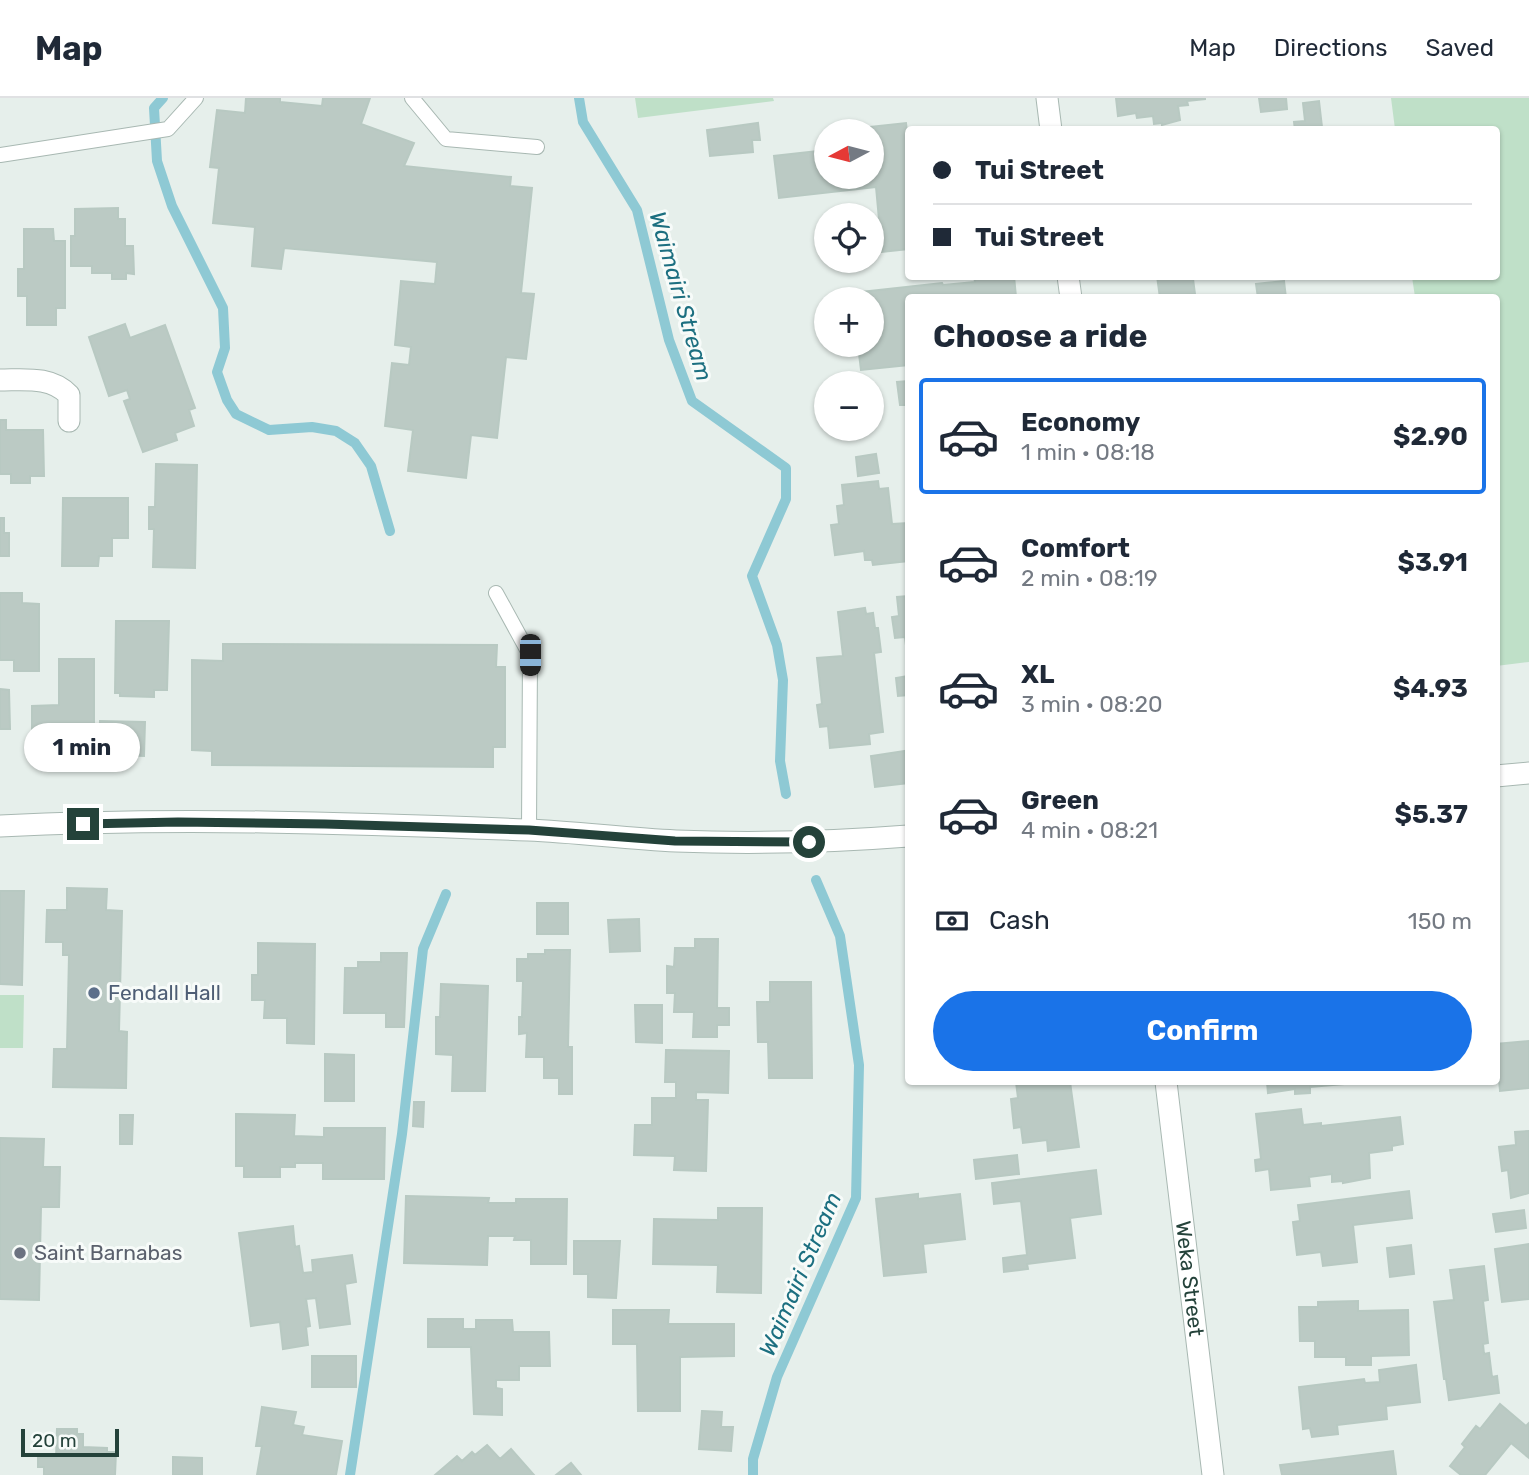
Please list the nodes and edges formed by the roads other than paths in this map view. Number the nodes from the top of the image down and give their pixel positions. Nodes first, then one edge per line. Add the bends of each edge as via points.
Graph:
1 (196, 98) edge
2 (412, 98) edge
3 (1047, 98) edge
4 (1050, 126) edge
5 (537, 147) dead end
6 (0, 155) edge
7 (0, 380) edge
8 (69, 421) dead end
9 (496, 593) dead end
10 (1529, 773) edge
11 (1500, 776) edge
12 (0, 826) edge
13 (529, 830) junction
14 (905, 836) edge
15 (1166, 1085) edge
16 (1213, 1475) edge

1 - 6 lane via 168,128
2 - 5 lane via 446,139
3 - 4 street
7 - 8 street via 59,385 69,395
9 - 13 lane via 530,655
10 - 11 street
12 - 13 street via 178,822
13 - 14 street via 675,841 836,842
15 - 16 street, Weka Street

